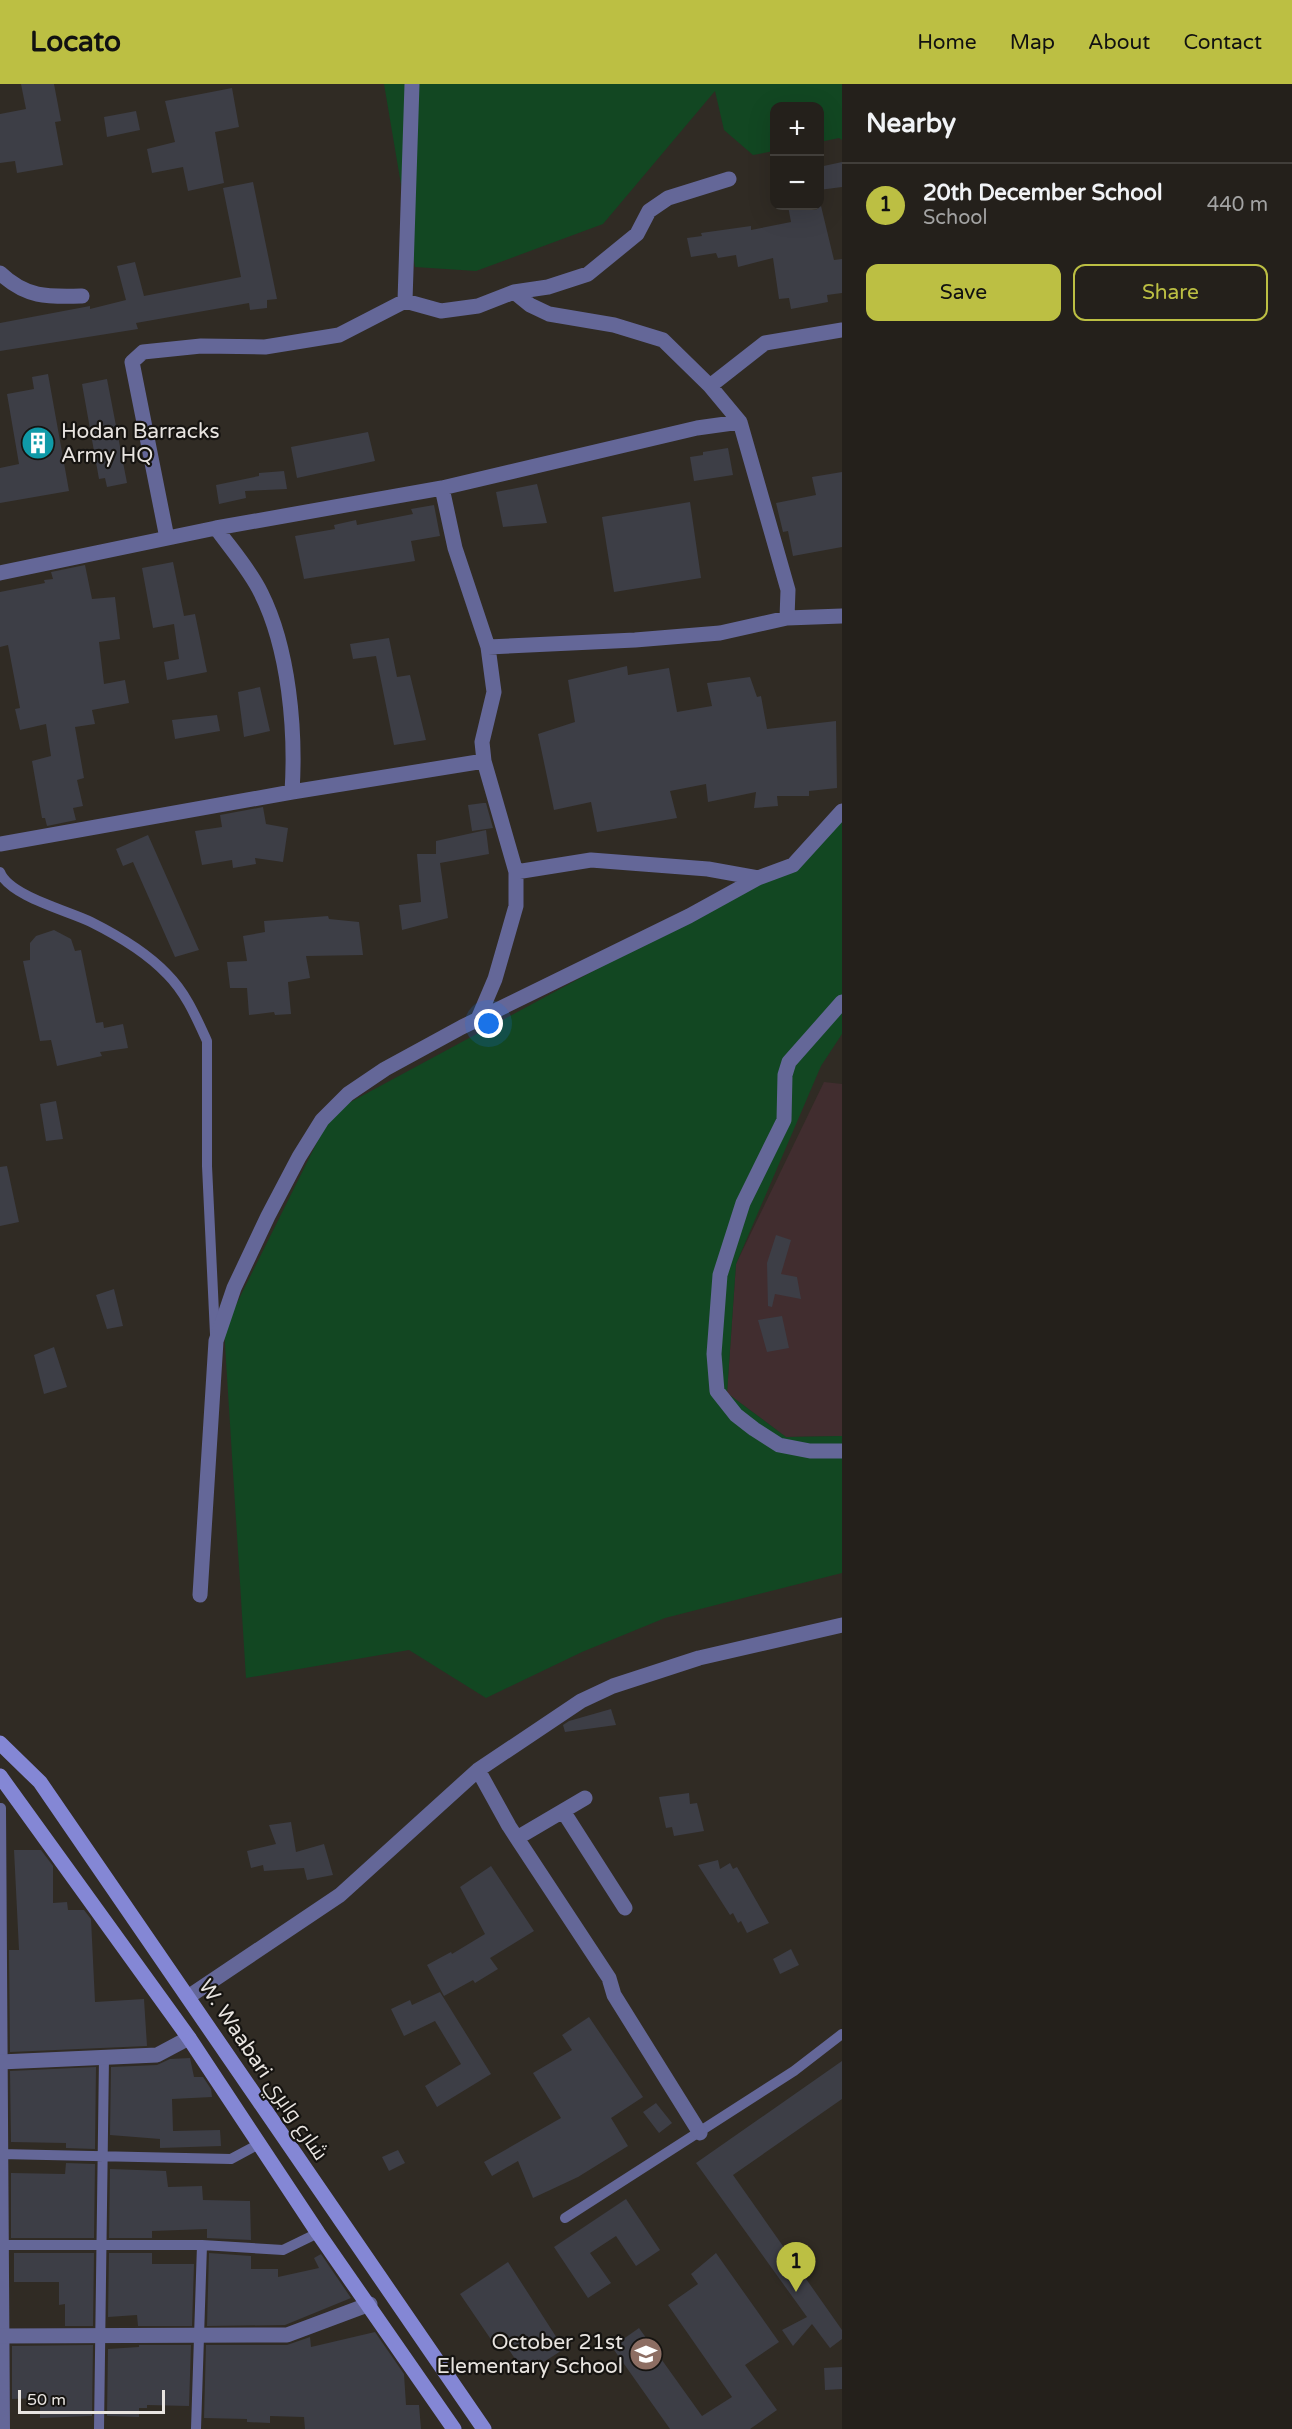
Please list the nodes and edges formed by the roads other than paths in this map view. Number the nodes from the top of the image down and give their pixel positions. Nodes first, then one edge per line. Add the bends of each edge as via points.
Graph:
1 (412, 84) edge
2 (729, 179) dead end
3 (0, 273) edge
4 (514, 292) junction
5 (82, 296) dead end
6 (405, 300) junction
7 (842, 330) edge
8 (710, 386) junction
9 (740, 422) junction
10 (442, 488) junction
11 (216, 528) junction
12 (167, 538) junction
13 (0, 573) edge
14 (842, 616) edge
15 (787, 618) junction
16 (488, 647) junction
17 (484, 761) junction
18 (292, 792) junction
19 (842, 811) edge
20 (0, 844) edge
21 (0, 872) edge
22 (516, 872) junction
23 (758, 878) junction
24 (842, 1002) edge
25 (478, 1018) junction
26 (216, 1341) junction
27 (842, 1451) edge
28 (200, 1595) dead end
29 (842, 1624) edge
30 (0, 1743) edge
31 (478, 1770) junction
32 (0, 1776) edge
33 (16, 1796) junction
34 (585, 1798) dead end
35 (0, 1808) edge
36 (563, 1811) junction
37 (517, 1838) junction
38 (625, 1908) dead end
39 (188, 1997) junction
40 (842, 2034) edge
41 (189, 2038) junction
42 (104, 2057) junction
43 (1, 2062) edge
44 (700, 2133) junction
45 (261, 2143) junction
46 (1, 2154) edge
47 (103, 2155) junction
48 (565, 2218) dead end
49 (318, 2233) junction
50 (2, 2245) edge
51 (202, 2245) junction
52 (101, 2246) junction
53 (370, 2304) junction
54 (2, 2337) edge
55 (100, 2337) junction
56 (197, 2337) junction
57 (451, 2428) edge
58 (5, 2429) edge
59 (99, 2429) edge
60 (196, 2429) edge
61 (484, 2429) edge

1 - 6 street
2 - 4 street via 668,198 649,211 637,234 588,274 548,287
3 - 5 street via 22,289 43,297
4 - 6 street via 478,306 441,311
4 - 8 street via 549,314 614,325 663,340
6 - 12 street via 339,335 265,347 201,346 143,352 132,362
7 - 8 street via 765,343
8 - 9 street
9 - 10 street via 697,428
9 - 15 street via 788,590
10 - 11 street
10 - 16 street via 455,548
11 - 12 street
11 - 18 street via 261,592 280,650 295,747
12 - 13 street
14 - 15 street
15 - 16 street via 720,633
16 - 17 street via 494,692 482,742
17 - 18 street
17 - 22 street
18 - 20 street
19 - 23 street via 793,865
21 - 26 lane via 2,878 52,908 90,922 124,941 166,973 188,1000 204,1034
22 - 23 street via 591,860 708,869
22 - 25 street via 516,906 495,979
23 - 25 street via 689,916
24 - 27 street via 789,1062 784,1120 743,1203 720,1275 714,1354 717,1391 736,1415 754,1429 779,1445 810,1451
25 - 26 street via 348,1094 322,1120 268,1216 234,1288
26 - 28 street
29 - 31 street via 699,1658 613,1686 581,1701
30 - 39 main road, W. Waabari شارع وابري via 40,1782
31 - 37 street
31 - 39 street via 340,1895
32 - 33 main road, W. Waabari شارع وابري
33 - 35 lane
33 - 41 main road, W. Waabari شارع وابري
34 - 36 street
35 - 43 lane
36 - 37 street
36 - 38 street
37 - 44 street via 609,1978 614,1995
39 - 61 main road, W. Waabari شارع وابري
40 - 44 lane via 794,2072
41 - 42 street via 156,2055
41 - 45 main road, W. Waabari شارع وابري
42 - 43 street
42 - 47 lane
43 - 46 lane
44 - 48 lane
45 - 47 lane via 231,2159
45 - 49 main road, W. Waabari شارع وابري
46 - 47 lane
46 - 50 lane
47 - 52 lane
49 - 51 lane via 283,2250
49 - 53 main road, W. Waabari شارع وابري
50 - 52 lane
50 - 54 lane
51 - 52 lane
51 - 56 lane
52 - 55 lane
53 - 56 street via 287,2335
53 - 57 main road, W. Waabari شارع وابري
54 - 55 street
54 - 58 lane
55 - 56 street
55 - 59 lane
56 - 60 lane

